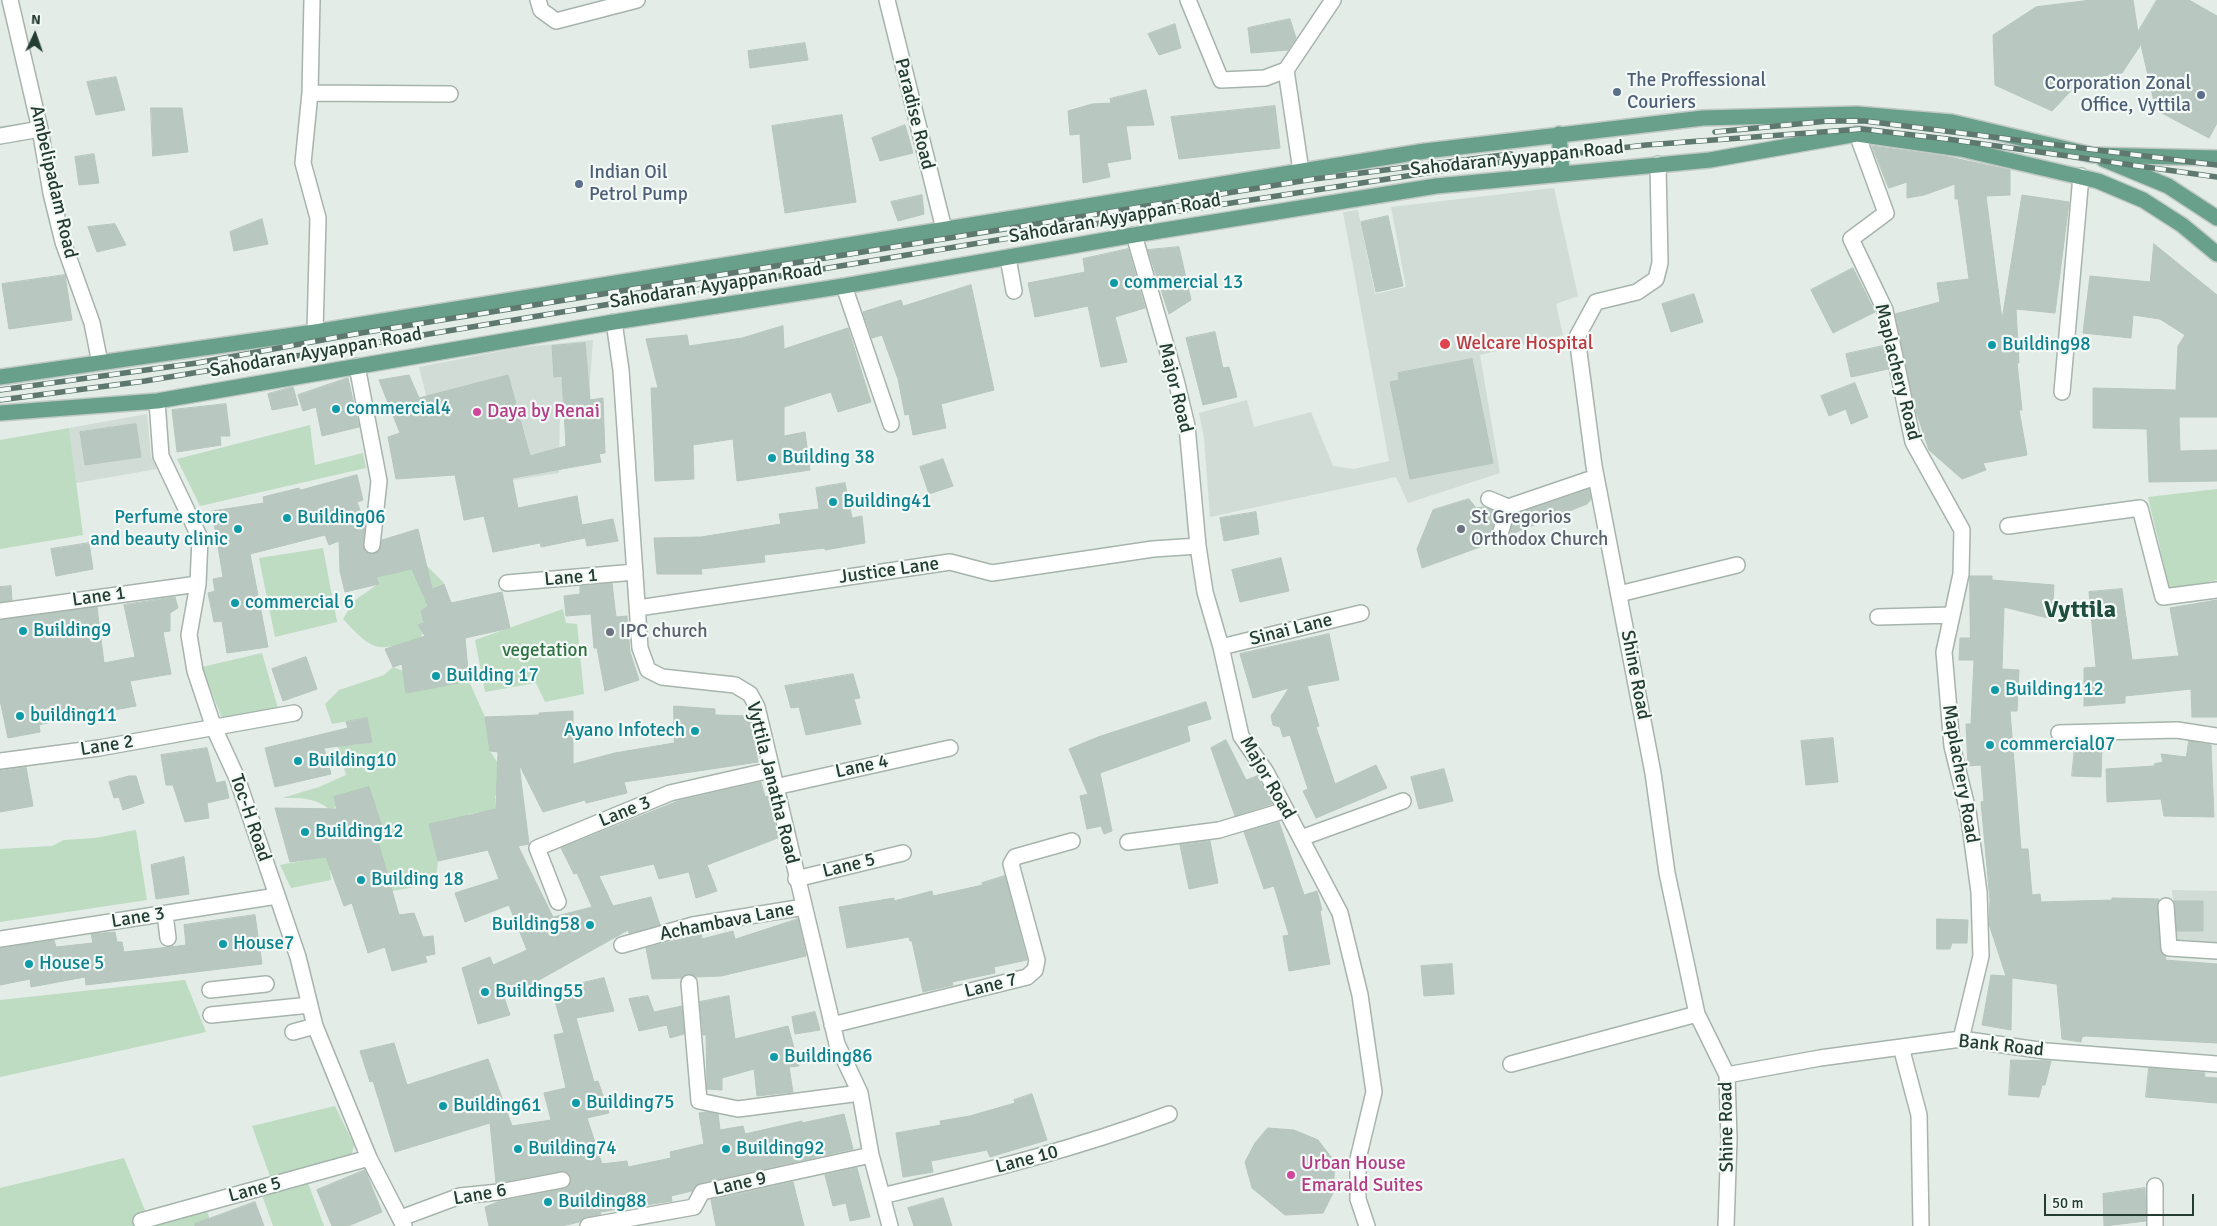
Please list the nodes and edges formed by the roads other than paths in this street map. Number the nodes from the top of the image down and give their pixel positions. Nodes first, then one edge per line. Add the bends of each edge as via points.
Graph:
1 (10, 0) edge
2 (312, 0) edge
3 (538, 0) edge
4 (637, 0) edge
5 (887, 0) edge
6 (1188, 0) edge
7 (1333, 0) edge
8 (1286, 70) junction
9 (310, 94) junction
10 (450, 94) dead end
11 (40, 130) junction
12 (1559, 134) junction
13 (1857, 134) junction
14 (0, 136) edge
15 (2092, 155) junction
16 (2217, 158) edge
17 (1658, 164) junction
18 (1301, 171) junction
19 (1562, 173) junction
20 (2081, 176) junction
21 (2217, 218) edge
22 (944, 229) junction
23 (1134, 235) junction
24 (2217, 254) edge
25 (1008, 258) junction
26 (844, 286) junction
27 (1014, 291) dead end
28 (614, 322) junction
29 (315, 332) junction
30 (100, 363) junction
31 (357, 366) junction
32 (0, 377) edge
33 (2062, 392) dead end
34 (157, 401) junction
35 (0, 413) edge
36 (892, 424) dead end
37 (1596, 478) junction
38 (1489, 499) dead end
39 (1508, 507) junction
40 (2008, 526) dead end
41 (1501, 531) dead end
42 (372, 545) dead end
43 (1198, 546) junction
44 (1737, 565) dead end
45 (635, 572) junction
46 (507, 583) dead end
47 (198, 584) junction
48 (2217, 590) edge
49 (1619, 594) junction
50 (638, 608) junction
51 (0, 611) edge
52 (1361, 613) dead end
53 (1952, 615) junction
54 (1878, 617) dead end
55 (1221, 647) junction
56 (294, 713) dead end
57 (214, 728) junction
58 (2059, 733) dead end
59 (2217, 736) edge
60 (950, 748) dead end
61 (0, 761) edge
62 (771, 770) junction
63 (775, 786) junction
64 (1403, 800) dead end
65 (1286, 810) junction
66 (1300, 838) junction
67 (1072, 841) dead end
68 (1128, 842) dead end
69 (903, 853) dead end
70 (796, 879) junction
71 (277, 896) junction
72 (558, 902) dead end
73 (2166, 906) dead end
74 (804, 907) junction
75 (165, 914) junction
76 (168, 938) dead end
77 (0, 939) edge
78 (622, 945) dead end
79 (2217, 951) edge
80 (689, 983) dead end
81 (266, 984) dead end
82 (238, 987) junction
83 (210, 990) dead end
84 (310, 1005) junction
85 (239, 1012) junction
86 (1697, 1014) junction
87 (211, 1015) dead end
88 (832, 1025) junction
89 (314, 1026) junction
90 (292, 1032) dead end
91 (1960, 1039) junction
92 (1902, 1046) junction
93 (1511, 1064) dead end
94 (2217, 1064) edge
95 (1727, 1075) junction
96 (860, 1093) junction
97 (1169, 1114) dead end
98 (871, 1155) junction
99 (369, 1158) junction
100 (562, 1180) dead end
101 (2155, 1186) dead end
102 (882, 1196) junction
103 (141, 1221) dead end
104 (402, 1222) edge
105 (588, 1226) edge
106 (890, 1226) edge
107 (1367, 1226) edge
108 (1726, 1226) edge
109 (1921, 1226) edge
110 (2155, 1226) edge

1 - 11 street, Ambelipadam Road
2 - 9 street
3 - 4 street via 541,10 556,21
5 - 22 street, Paradise Road
6 - 8 street via 1221,80 1265,78
7 - 8 street
8 - 18 street
9 - 10 street
9 - 29 street via 303,163 318,218
11 - 14 street
11 - 30 street, Ambelipadam Road via 63,242 92,322
12 - 15 main road, Sahodaran Ayyappan Road via 1704,118 1857,114 1952,122
12 - 18 main road, Sahodaran Ayyappan Road via 1425,150
12 - 19 main road
13 - 17 main road, Sahodaran Ayyappan Road via 1710,160
13 - 20 main road, Sahodaran Ayyappan Road via 1961,149
13 - 53 street, Maplachery Road via 1886,212 1851,239 1885,310 1913,442 1962,530 1962,574
15 - 16 main road
15 - 21 main road via 2168,186
17 - 19 main road, Sahodaran Ayyappan Road
17 - 37 street, Shine Road via 1660,263 1656,279 1637,292 1596,302 1577,336
18 - 22 main road, Sahodaran Ayyappan Road
19 - 23 main road, Sahodaran Ayyappan Road via 1436,186
20 - 24 main road, Sahodaran Ayyappan Road via 2143,200 2182,225
20 - 33 street
22 - 29 main road, Sahodaran Ayyappan Road
23 - 25 main road, Sahodaran Ayyappan Road
23 - 43 street, Major Road via 1187,426
25 - 26 main road, Sahodaran Ayyappan Road
25 - 27 street
26 - 28 main road, Sahodaran Ayyappan Road
26 - 36 street
28 - 31 main road, Sahodaran Ayyappan Road
28 - 45 street, Vyttila Janatha Road via 621,370
29 - 30 main road, Sahodaran Ayyappan Road
30 - 32 main road, Sahodaran Ayyappan Road
31 - 34 main road, Sahodaran Ayyappan Road
31 - 42 street via 379,481
34 - 35 main road, Sahodaran Ayyappan Road
34 - 47 street, Toc-H Road via 161,456 200,538
37 - 39 street
37 - 49 street, Shine Road
38 - 39 street
39 - 41 street
40 - 48 street via 2140,508 2163,598
43 - 50 street, Justice Lane via 1153,549 992,573 950,562
43 - 55 street, Major Road via 1205,592
44 - 49 street
45 - 46 street, Lane 1
45 - 50 street, Vyttila Janatha Road
47 - 51 street, Lane 1
47 - 57 street, Toc-H Road via 190,635 195,671
49 - 86 street, Shine Road via 1653,773 1667,874
50 - 62 street, Vyttila Janatha Road via 640,648 648,670 662,677 735,685 750,694 757,707
52 - 55 street, Sinai Lane
53 - 54 street
53 - 91 street, Maplachery Road via 1944,652 1946,697 1952,746 1970,820 1979,892 1981,956
55 - 65 street, Major Road via 1241,736 1266,772
56 - 57 street, Lane 2
57 - 61 street, Lane 2
57 - 71 street, Toc-H Road via 237,778
58 - 59 street via 2177,730
60 - 63 street, Lane 4
62 - 63 street, Vyttila Janatha Road
62 - 72 street, Lane 3 via 670,793 537,848
63 - 70 street, Vyttila Janatha Road
64 - 66 street
65 - 66 street, Major Road
65 - 68 street via 1219,830
66 - 107 street, Major Road via 1340,914 1360,994 1374,1092 1358,1159 1358,1199
67 - 88 street, Lane 7 via 1015,857 1011,864 1037,960 1035,970 1027,977
69 - 70 street, Lane 5
70 - 74 street, Vyttila Janatha Road
71 - 75 street, Lane 3
71 - 84 street, Toc-H Road
73 - 79 street via 2169,948
74 - 78 street, Achambava Lane via 693,925
74 - 88 street, Vyttila Janatha Road
75 - 76 street
75 - 77 street, Lane 3
80 - 96 street via 699,1101 738,1109
81 - 82 street
82 - 83 street
82 - 85 street
84 - 85 street
84 - 89 street, Toc-H Road
85 - 87 street
86 - 93 street
86 - 95 street, Shine Road
88 - 96 street, Vyttila Janatha Road via 837,1044
89 - 90 street
89 - 99 street, Toc-H Road
91 - 92 street, Bank Road
91 - 94 street, Bank Road via 2046,1051
92 - 95 street, Bank Road
92 - 109 street via 1919,1114
95 - 108 street, Shine Road
96 - 98 street, Vyttila Janatha Road
97 - 102 street, Lane 10 via 1102,1139 1040,1157
98 - 102 street, Vyttila Janatha Road
98 - 105 street, Lane 9 via 702,1192 694,1207
99 - 103 street, Lane 5
99 - 104 street, Toc-H Road
100 - 104 street, Lane 6 via 460,1196
101 - 110 street
102 - 106 street, Vyttila Janatha Road

